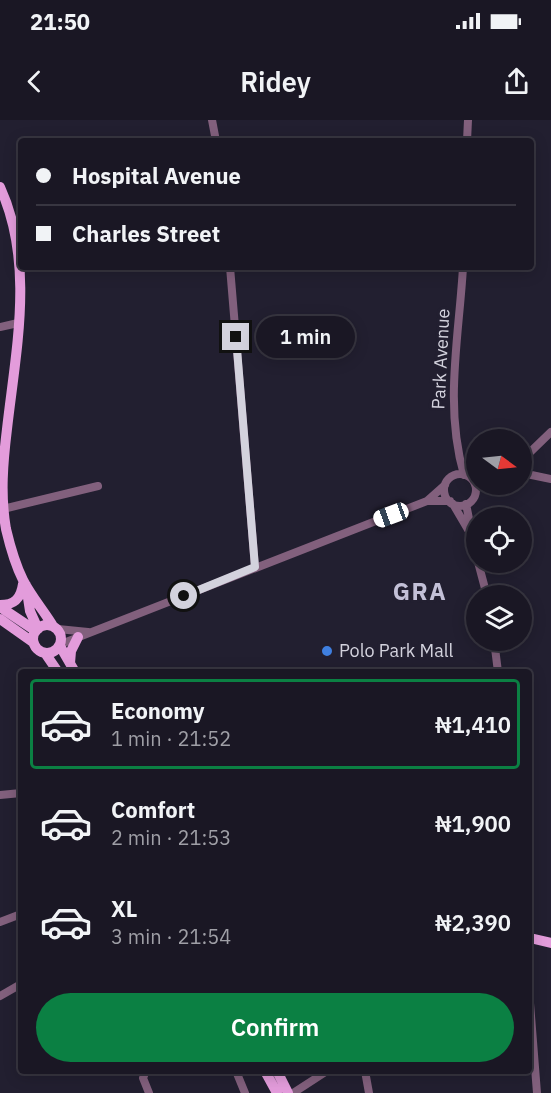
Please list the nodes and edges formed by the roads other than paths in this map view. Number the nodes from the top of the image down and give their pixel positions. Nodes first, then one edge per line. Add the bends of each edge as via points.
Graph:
1 (212, 120) edge
2 (468, 120) edge
3 (215, 138) edge
4 (467, 138) edge
5 (0, 187) edge
6 (16, 222) edge
7 (18, 246) edge
8 (20, 270) edge
9 (230, 270) edge
10 (463, 270) edge
11 (18, 323) junction
12 (0, 327) edge
13 (551, 432) edge
14 (532, 450) edge
15 (460, 475) junction
16 (532, 475) edge
17 (466, 477) edge
18 (551, 479) edge
19 (445, 485) junction
20 (98, 486) dead end
21 (475, 495) edge
22 (427, 501) junction
23 (451, 503) junction
24 (466, 504) junction
25 (466, 507) edge
26 (3, 509) junction
27 (466, 528) edge
28 (255, 567) junction
29 (25, 583) junction
30 (0, 606) edge
31 (0, 619) edge
32 (55, 628) junction
33 (37, 630) junction
34 (91, 632) junction
35 (78, 637) junction
36 (34, 643) junction
37 (60, 644) junction
38 (495, 651) edge
39 (45, 653) junction
40 (73, 668) edge
41 (56, 669) edge
42 (498, 669) edge
43 (18, 793) edge
44 (0, 795) edge
45 (18, 915) edge
46 (0, 922) edge
47 (532, 938) edge
48 (551, 943) edge
49 (532, 947) edge
50 (18, 986) edge
51 (0, 996) edge
52 (532, 1029) edge
53 (237, 1074) edge
54 (266, 1074) edge
55 (278, 1074) edge
56 (322, 1074) edge
57 (366, 1074) edge
58 (145, 1075) edge
59 (149, 1093) edge
60 (245, 1093) edge
61 (276, 1093) edge
62 (291, 1093) edge
63 (369, 1093) edge
64 (537, 1093) edge

1 - 3 street
2 - 4 street
5 - 6 main road
6 - 7 main road
8 - 11 main road
9 - 28 street
10 - 15 street, Park Avenue via 453,384
11 - 12 street
11 - 26 main road via 2,469
13 - 14 street
15 - 17 street
15 - 19 street
16 - 18 street
19 - 22 street
19 - 23 street
20 - 26 street
21 - 24 street
22 - 23 street
22 - 28 street
23 - 24 street
23 - 27 street
24 - 25 street
26 - 29 main road via 11,548
28 - 34 street
29 - 30 main road via 19,598
29 - 32 main road
29 - 33 main road
30 - 33 main road
31 - 36 main road
32 - 33 main road via 44,625
32 - 34 street
32 - 37 main road via 61,636
33 - 36 main road
34 - 35 street
35 - 37 street
35 - 40 main road via 71,651
36 - 39 main road
37 - 39 main road via 55,651
37 - 40 main road
38 - 42 street
39 - 41 main road
43 - 44 street
45 - 46 street
47 - 48 main road
48 - 49 main road
50 - 51 street
52 - 64 street
53 - 60 street
54 - 61 main road
55 - 62 main road
56 - 62 street
57 - 63 street
58 - 59 street

